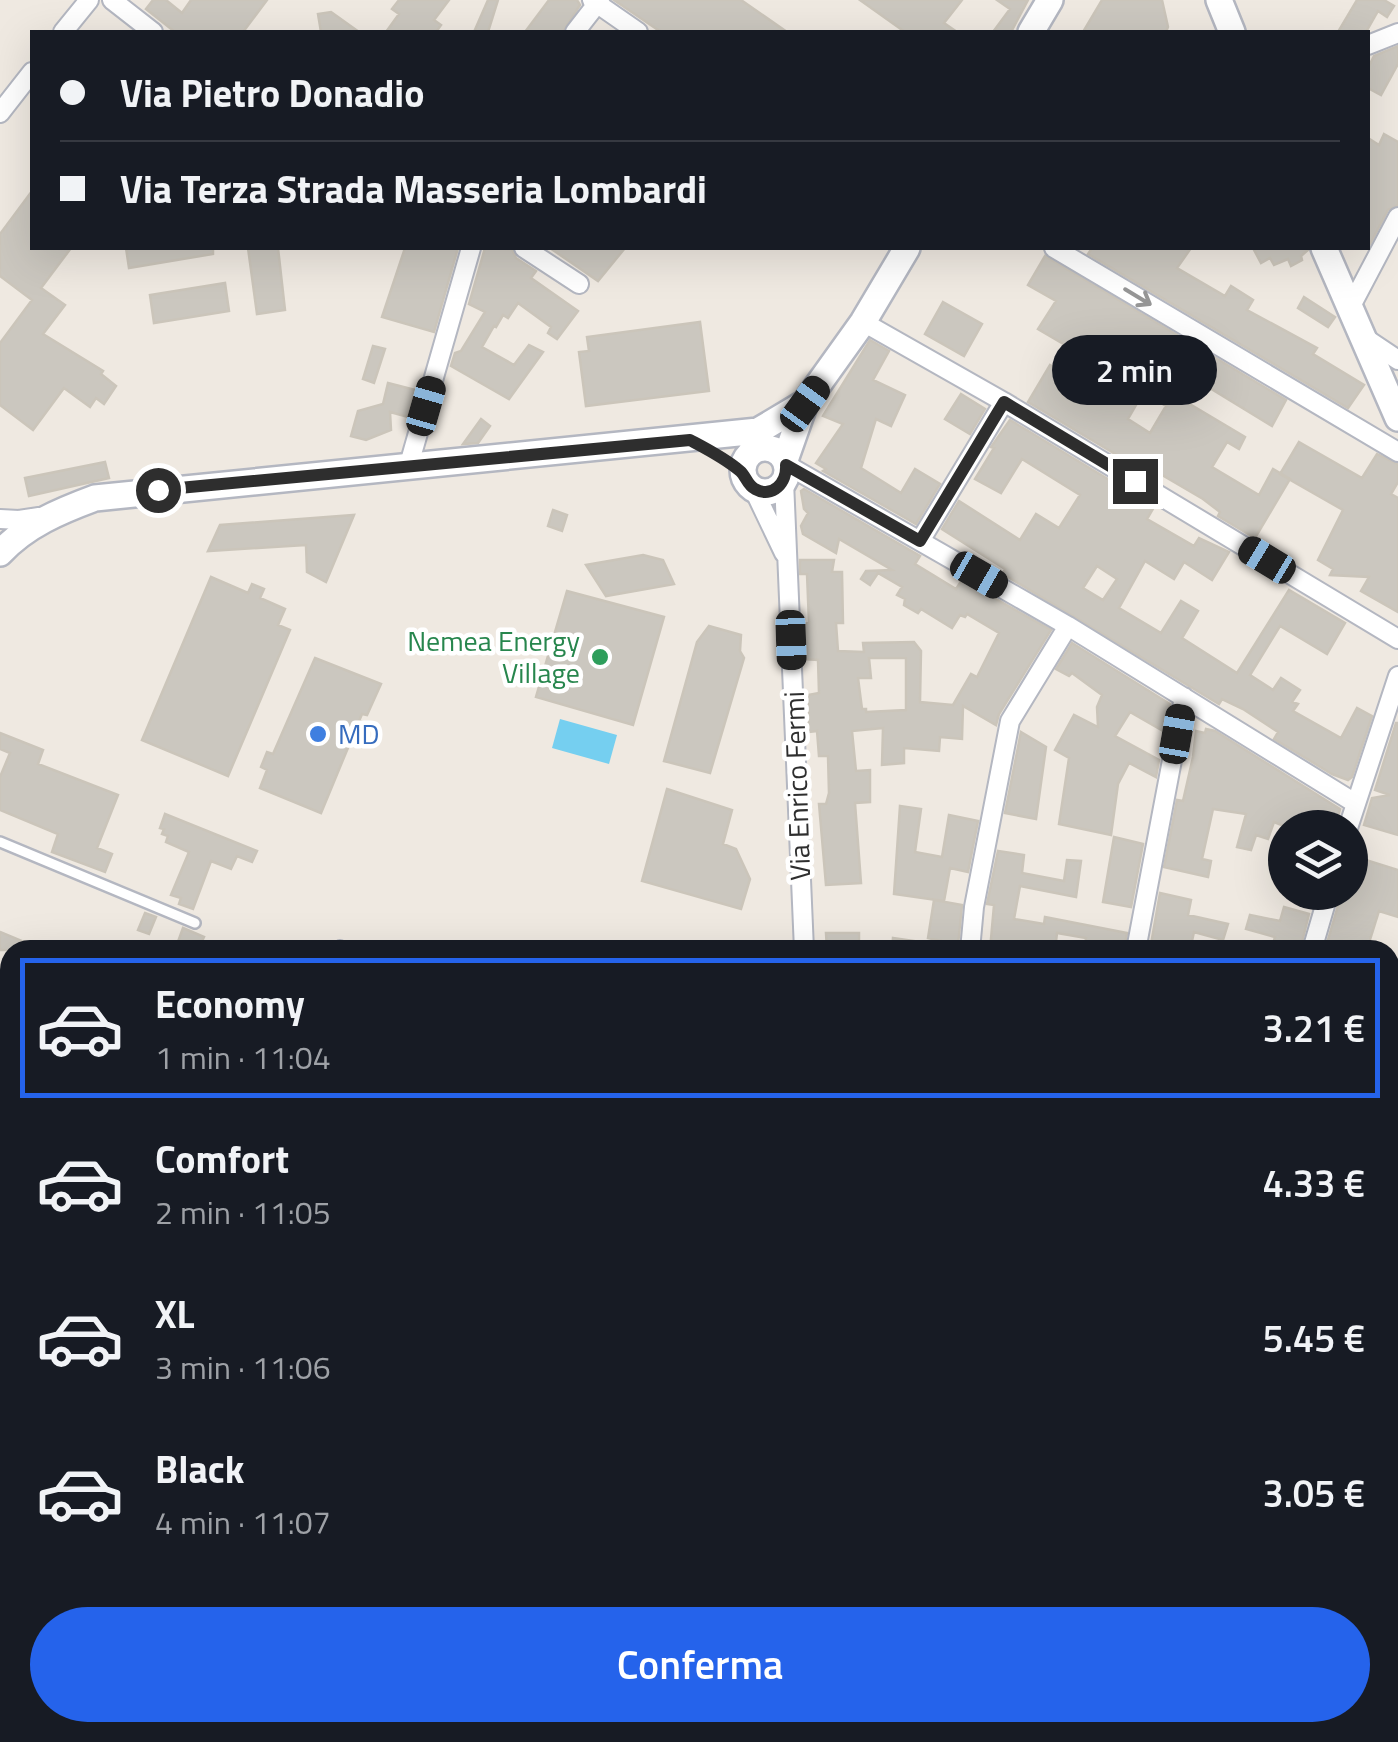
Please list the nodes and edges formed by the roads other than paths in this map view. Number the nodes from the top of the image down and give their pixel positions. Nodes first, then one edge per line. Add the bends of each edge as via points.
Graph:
1 (89, 0) edge
2 (112, 0) edge
3 (1050, 0) edge
4 (1219, 0) edge
5 (597, 1) edge
6 (65, 30) edge
7 (150, 30) edge
8 (576, 30) edge
9 (635, 30) edge
10 (1032, 30) edge
11 (1231, 30) edge
12 (1398, 33) edge
13 (1370, 44) edge
14 (30, 75) edge
15 (0, 113) edge
16 (1398, 216) edge
17 (470, 250) edge
18 (527, 250) edge
19 (906, 250) edge
20 (1057, 250) edge
21 (1325, 250) edge
22 (580, 284) dead end
23 (1350, 308) junction
24 (863, 322) junction
25 (1361, 335) junction
26 (1398, 360) edge
27 (1004, 402) junction
28 (805, 404) junction
29 (1398, 418) edge
30 (690, 440) junction
31 (1398, 452) edge
32 (767, 462) junction
33 (408, 468) junction
34 (50, 515) junction
35 (0, 519) edge
36 (920, 541) junction
37 (0, 553) edge
38 (788, 562) junction
39 (1068, 626) junction
40 (1398, 640) edge
41 (1398, 676) edge
42 (1184, 697) junction
43 (1355, 803) junction
44 (1353, 810) edge
45 (0, 842) edge
46 (1324, 910) edge
47 (195, 923) dead end
48 (804, 940) edge
49 (971, 940) edge
50 (1138, 940) edge
51 (1315, 940) edge

1 - 6 street
2 - 7 street
3 - 10 main road
4 - 11 main road
5 - 8 street
5 - 9 street
12 - 13 street
14 - 15 street
16 - 23 street
17 - 33 street
18 - 22 street
19 - 24 main road
20 -> 31 street
21 - 23 main road
23 - 25 main road
24 - 27 street
24 - 28 main road
25 - 26 street
25 - 29 main road
27 - 36 street
27 - 40 street
28 - 32 main road
28 - 32 main road
30 - 32 main road
30 - 32 main road
30 - 33 main road
32 - 36 street
32 - 38 street, Via Enrico Fermi
32 - 38 street, Via Enrico Fermi
33 - 34 main road via 95,498
34 - 35 street
34 - 37 main road
36 - 39 street
38 - 48 street, Via Enrico Fermi
39 - 42 street
39 - 49 street via 1010,722
41 - 43 street
42 - 43 street
42 - 50 street
43 - 44 street
45 - 47 lane
46 - 51 street

